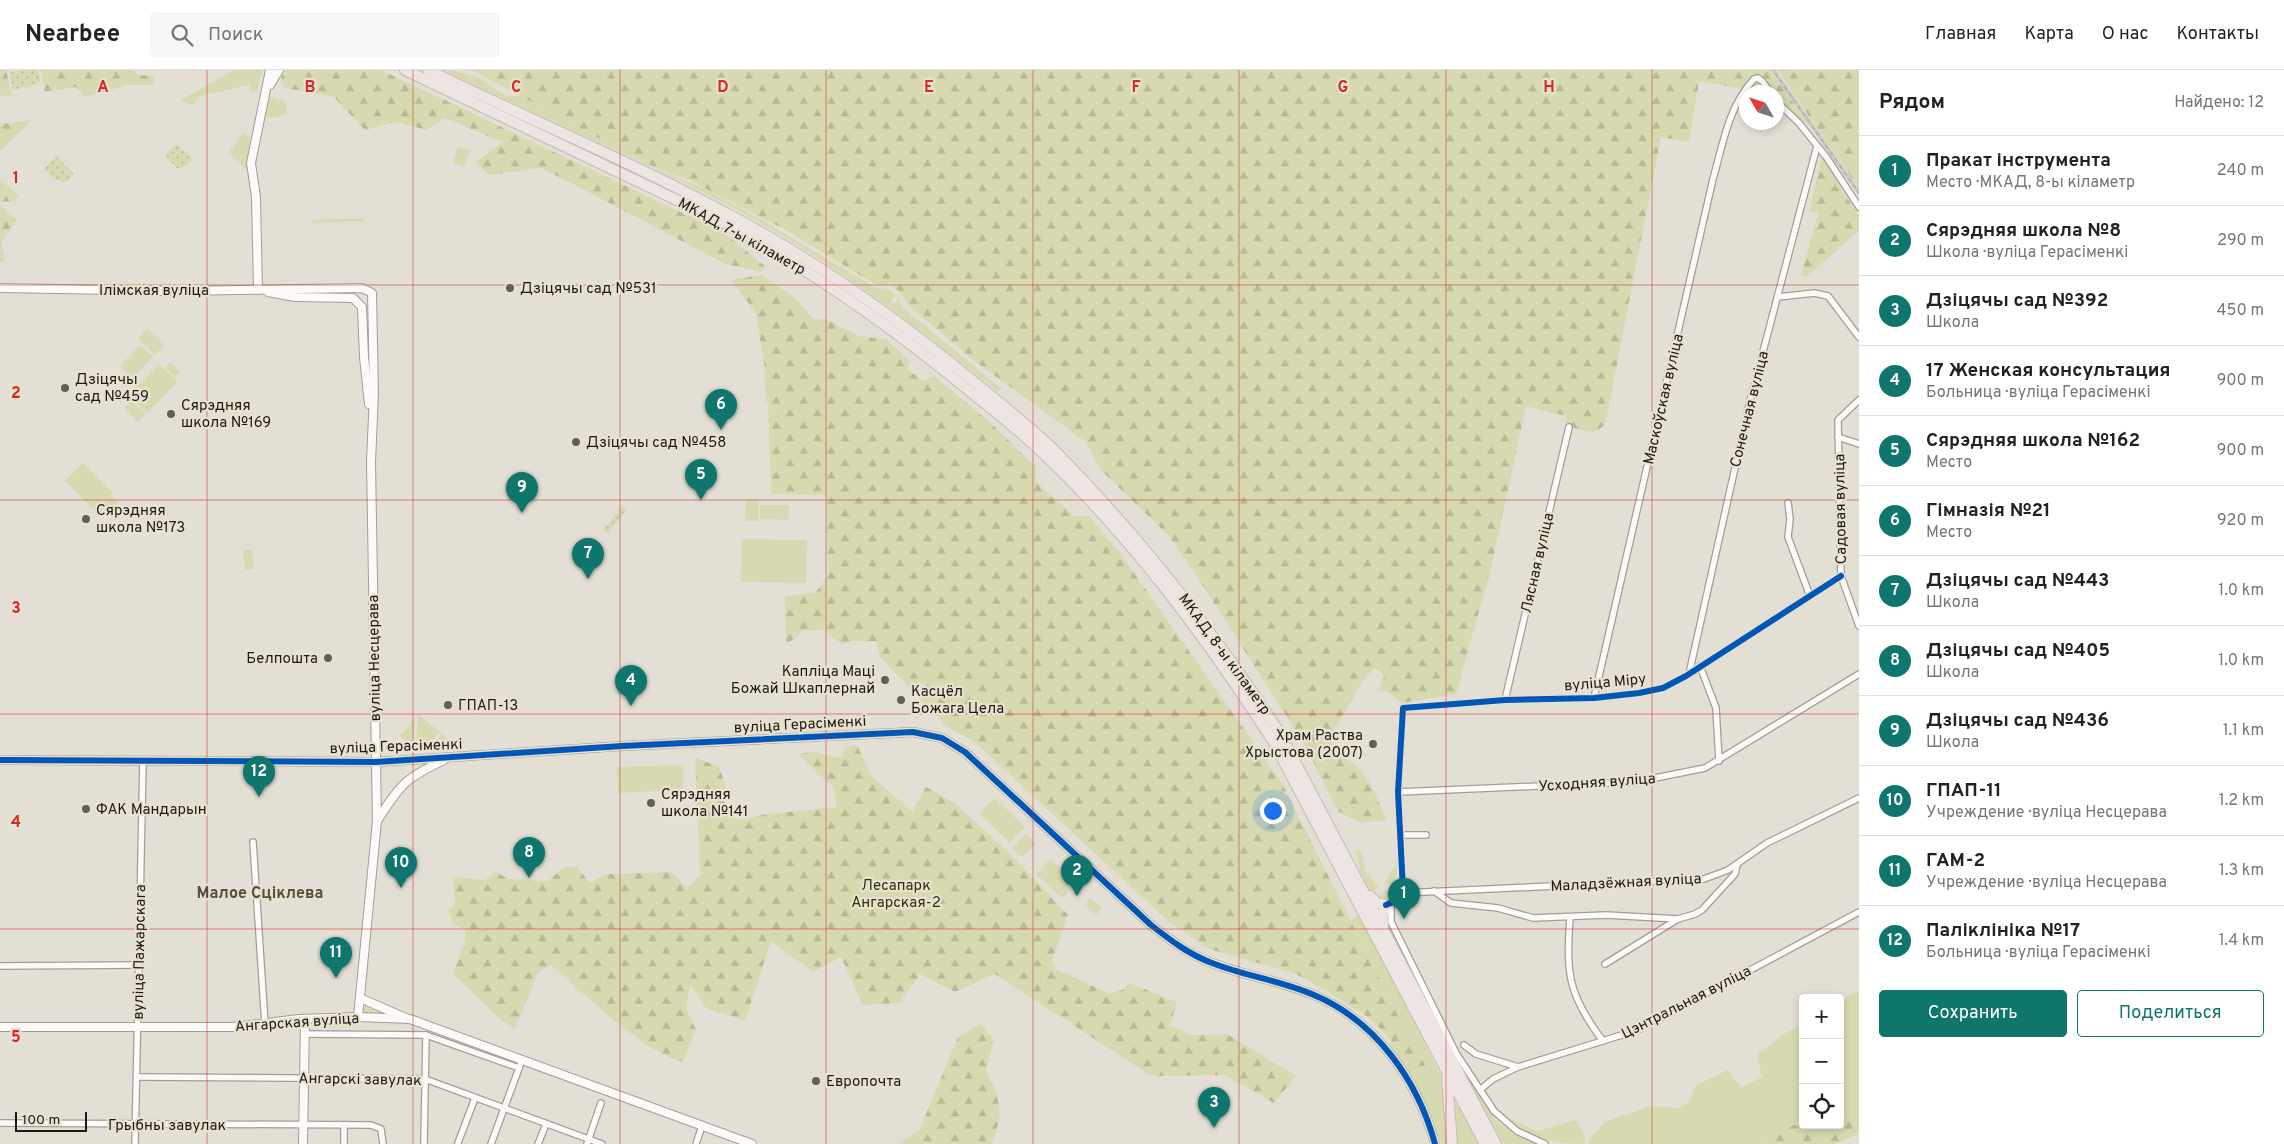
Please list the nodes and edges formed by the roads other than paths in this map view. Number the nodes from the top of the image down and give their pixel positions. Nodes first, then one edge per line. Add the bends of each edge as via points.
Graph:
1 (270, 70) edge
2 (279, 70) edge
3 (405, 70) edge
4 (428, 70) edge
5 (1750, 85) edge
6 (1765, 85) edge
7 (268, 89) junction
8 (1739, 100) edge
9 (1784, 110) edge
10 (1817, 146) junction
11 (1859, 207) edge
12 (0, 288) edge
13 (308, 288) junction
14 (261, 290) junction
15 (308, 297) junction
16 (1778, 297) junction
17 (362, 307) junction
18 (372, 308) junction
19 (1859, 337) edge
20 (364, 357) junction
21 (374, 359) junction
22 (1859, 400) edge
23 (371, 418) junction
24 (1568, 427) dead end
25 (1838, 437) junction
26 (1859, 444) edge
27 (1049, 452) junction
28 (1788, 503) dead end
29 (1841, 576) junction
30 (1810, 596) junction
31 (1859, 626) edge
32 (1700, 666) junction
33 (1689, 674) junction
34 (1859, 674) edge
35 (1594, 698) junction
36 (1506, 700) junction
37 (449, 758) junction
38 (0, 760) edge
39 (143, 760) junction
40 (1719, 760) junction
41 (376, 762) junction
42 (1398, 792) junction
43 (1859, 798) edge
44 (377, 821) junction
45 (1402, 835) junction
46 (1426, 835) dead end
47 (253, 842) dead end
48 (1737, 865) junction
49 (1359, 880) junction
50 (1434, 891) junction
51 (1403, 893) junction
52 (1388, 904) junction
53 (1859, 912) edge
54 (1570, 917) junction
55 (1678, 919) junction
56 (1384, 928) junction
57 (1605, 964) dead end
58 (0, 966) edge
59 (140, 966) junction
60 (360, 998) junction
61 (358, 1017) junction
62 (305, 1019) junction
63 (410, 1019) junction
64 (1425, 1021) junction
65 (265, 1024) junction
66 (138, 1026) junction
67 (0, 1027) edge
68 (304, 1034) junction
69 (426, 1035) junction
70 (1603, 1041) junction
71 (1464, 1045) dead end
72 (520, 1064) junction
73 (1518, 1067) junction
74 (1446, 1070) junction
75 (137, 1077) junction
76 (304, 1078) junction
77 (425, 1079) junction
78 (1480, 1090) junction
79 (476, 1098) junction
80 (601, 1103) dead end
81 (504, 1109) junction
82 (0, 1123) edge
83 (136, 1124) junction
84 (546, 1124) junction
85 (303, 1125) junction
86 (344, 1125) junction
87 (702, 1126) junction
88 (588, 1142) edge
89 (458, 1143) edge
90 (136, 1144) edge
91 (303, 1144) edge
92 (344, 1144) edge
93 (383, 1144) edge
94 (424, 1144) edge
95 (491, 1144) edge
96 (538, 1144) edge
97 (602, 1144) edge
98 (696, 1144) edge
99 (752, 1144) edge
100 (1436, 1144) edge
101 (1452, 1144) edge
102 (1484, 1144) edge
103 (1496, 1144) edge
104 (1545, 1144) edge

1 - 7 street
2 - 7 street
3 - 27 highway, МКАД, 7-ы кіламетр via 694,208 766,246 861,307
4 - 27 highway, МКАД, 7-ы кіламетр via 737,218 814,264 937,351
5 - 6 street, Маскоўская вуліца via 1758,78
7 - 14 street via 251,163
8 - 35 street, Маскоўская вуліца via 1730,115 1713,179
9 - 10 street
10 - 11 street
10 - 16 street, Сонечная вуліца
12 - 14 street, Ілімская вуліца
13 - 14 street, Ілімская вуліца
13 - 15 street
13 - 18 street, Ілімская вуліца via 366,289 372,293
14 - 15 street
15 - 17 street via 353,298
16 - 19 street via 1814,293 1828,296
16 - 33 street, Сонечная вуліца via 1749,405
17 - 18 street via 368,302
17 - 20 street
18 - 21 street
20 - 21 street via 368,362
20 - 23 street
21 - 23 street
22 - 25 street, Садовая вуліца via 1838,420
23 - 41 street, вуліца Несцерава
24 - 36 street, Лясная вуліца
25 - 26 street
25 - 29 street, Садовая вуліца
27 - 49 highway, МКАД, 8-ы кіламетр via 1136,539 1194,609 1244,678 1282,735
27 - 64 highway, МКАД, 8-ы кіламетр via 1188,617 1236,684 1273,742
28 - 30 street via 1788,538
29 - 30 street, вуліца Міру
29 - 31 street, Садовая вуліца
30 - 32 street, вуліца Міру
32 - 33 street, вуліца Міру
32 - 40 street via 1716,708
33 - 35 street, вуліца Міру via 1663,688
34 - 40 street, Усходняя вуліца
35 - 36 street, вуліца Міру
36 - 42 street, вуліца Міру via 1406,706 1401,711
37 - 41 street, вуліца Герасіменкі
37 - 44 street via 405,782
37 - 100 street, вуліца Герасіменкі via 840,734 913,732 942,738 965,752 1181,947 1220,966 1314,995 1357,1020 1393,1056
38 - 39 street, вуліца Герасіменкі
39 - 41 street, вуліца Герасіменкі
39 - 59 street, вуліца Пажарскага
40 - 42 street, Усходняя вуліца via 1705,768 1635,782
41 - 44 street, вуліца Несцерава
42 - 45 street
43 - 48 street, Маладзёжная вуліца via 1767,843
44 - 60 street, вуліца Несцерава
45 - 46 street
45 - 51 street
47 - 65 street
48 - 50 street, Маладзёжная вуліца via 1718,875 1698,879
48 - 55 street via 1735,874 1702,910
49 - 52 highway via 1374,901
49 - 56 highway, МКАД, 8-ы кіламетр
50 - 51 street, Маладзёжная вуліца
50 - 54 street via 1451,903 1498,908 1533,918
51 - 52 street
52 - 56 highway via 1382,917
52 - 78 street via 1392,922 1411,965 1456,1053
53 - 70 street, Цэнтральная вуліца via 1648,1025
54 - 55 street via 1606,915
54 - 70 street via 1568,954 1572,988 1585,1016
55 - 57 street
56 - 64 highway, МКАД, 8-ы кіламетр
58 - 59 street
59 - 66 street, вуліца Пажарскага
60 - 61 street, вуліца Несцерава
60 - 63 street
61 - 62 street, Ангарская вуліца
61 - 63 street, Ангарская вуліца
62 - 65 street, Ангарская вуліца
62 - 68 street
63 - 72 street, Ангарская вуліца
64 - 74 highway
64 - 103 highway
65 - 66 street, Ангарская вуліца
66 - 67 street, Ангарская вуліца
66 - 75 street, вуліца Пажарскага
68 - 69 street
68 - 76 street
69 - 72 street
69 - 77 street
70 - 73 street, Цэнтральная вуліца
71 - 73 street via 1476,1054
72 - 81 street
72 - 87 street, Ангарская вуліца
73 - 78 street, Цэнтральная вуліца
74 - 101 highway
74 - 102 highway
75 - 76 street, Ангарскі завулак
75 - 83 street, вуліца Пажарскага
76 - 77 street, Ангарскі завулак
76 - 85 street
77 - 79 street, Ангарскі завулак
77 - 94 street
78 - 104 street via 1502,1119 1527,1137
79 - 81 street, Ангарскі завулак
79 - 89 street
80 - 88 street
81 - 84 street, Ангарскі завулак
81 - 95 street
82 - 83 street, Грыбны завулак
83 - 85 street, Грыбны завулак
83 - 90 street, вуліца Пажарскага
84 - 88 street, Ангарскі завулак
84 - 96 street
85 - 86 street, Грыбны завулак
85 - 91 street
86 - 92 street
86 - 93 street, Грыбны завулак via 376,1126 383,1132
87 - 98 street
87 - 99 street, Ангарская вуліца
88 - 97 street, Ангарскі завулак

